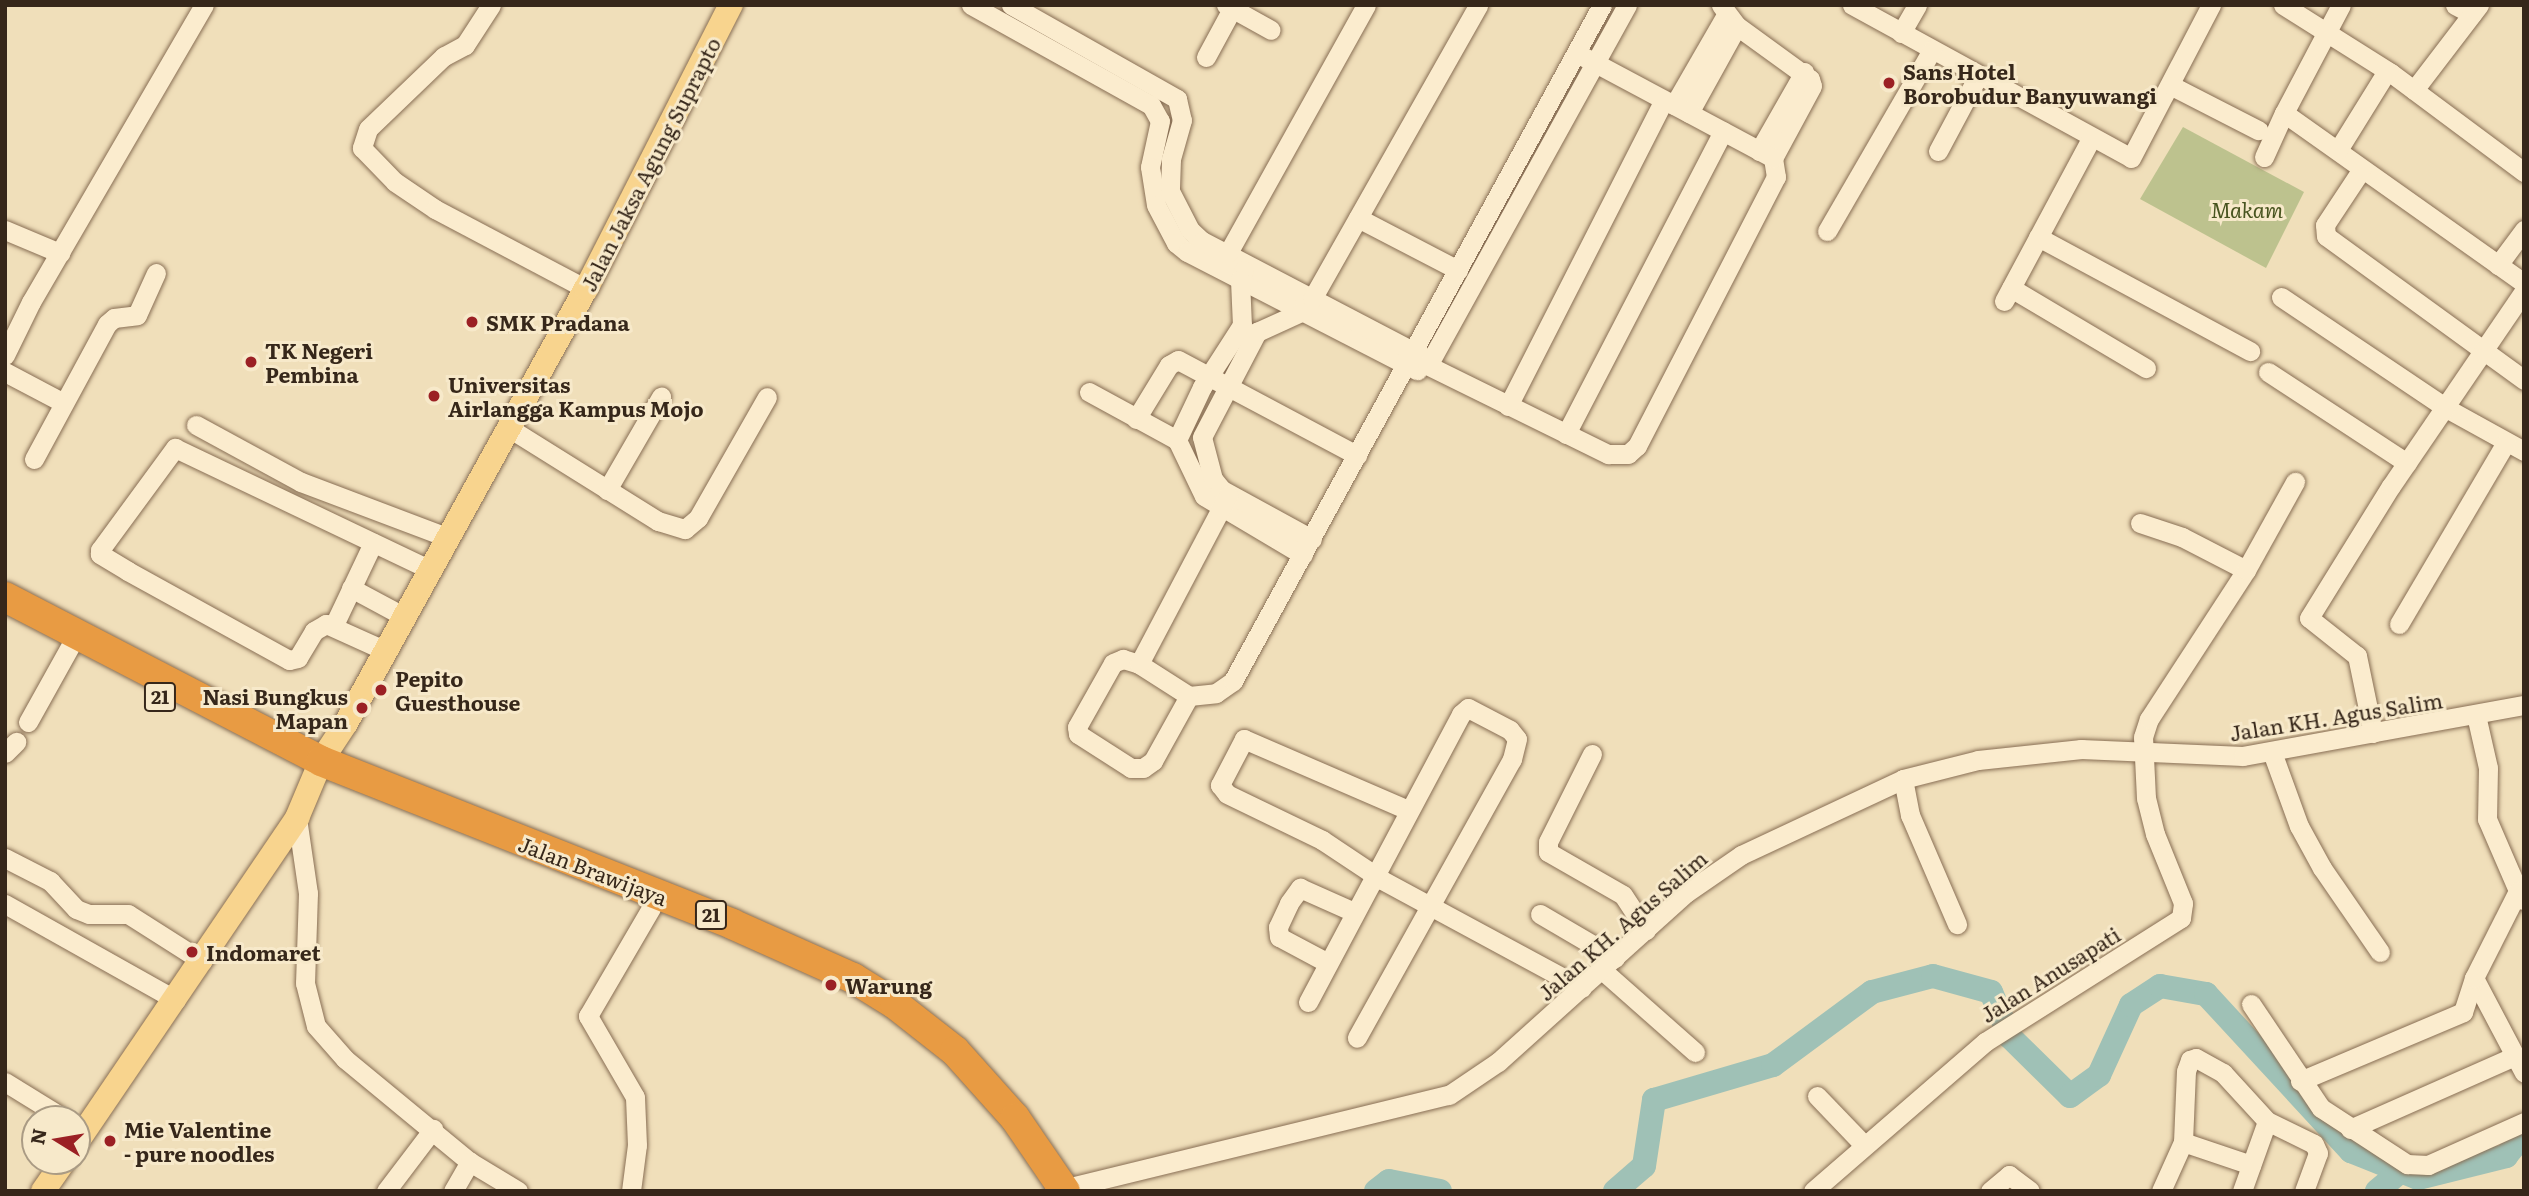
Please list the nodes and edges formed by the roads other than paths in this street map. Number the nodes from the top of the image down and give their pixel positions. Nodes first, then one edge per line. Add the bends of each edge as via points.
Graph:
1 (204, 5) edge
2 (731, 5) edge
3 (971, 5) edge
4 (1012, 5) edge
5 (1366, 5) edge
6 (1478, 5) edge
7 (1602, 5) edge
8 (1627, 5) edge
9 (1852, 5) edge
10 (1917, 5) edge
11 (2211, 5) edge
12 (2283, 5) edge
13 (2341, 5) edge
14 (488, 6) edge
15 (1229, 7) edge
16 (2469, 8) edge
17 (1728, 15) edge
18 (1032, 19) edge
19 (1271, 30) dead end
20 (1901, 33) junction
21 (2327, 35) junction
22 (1932, 50) junction
23 (1576, 53) junction
24 (1206, 57) dead end
25 (1593, 63) junction
26 (2387, 71) junction
27 (1978, 76) junction
28 (2172, 86) junction
29 (2414, 90) junction
30 (1675, 106) junction
31 (2284, 113) junction
32 (2258, 130) dead end
33 (1723, 131) junction
34 (2091, 139) junction
35 (1938, 150) dead end
36 (2338, 150) junction
37 (1766, 155) junction
38 (2264, 157) dead end
39 (2362, 169) junction
40 (2524, 172) edge
41 (1358, 218) junction
42 (5, 230) edge
43 (2524, 230) edge
44 (1827, 231) dead end
45 (2039, 237) junction
46 (60, 253) junction
47 (1228, 253) junction
48 (2498, 265) junction
49 (1458, 270) junction
50 (1243, 272) junction
51 (156, 273) dead end
52 (2524, 283) edge
53 (586, 289) junction
54 (2524, 290) edge
55 (2281, 297) dead end
56 (1307, 305) junction
57 (1249, 328) junction
58 (2250, 351) dead end
59 (2483, 352) junction
60 (5, 355) edge
61 (1419, 361) junction
62 (2146, 368) dead end
63 (5, 372) edge
64 (2268, 372) dead end
65 (1209, 375) junction
66 (2524, 380) edge
67 (1228, 385) junction
68 (1089, 392) dead end
69 (661, 397) dead end
70 (767, 397) dead end
71 (62, 402) junction
72 (1508, 406) junction
73 (2446, 408) junction
74 (1136, 419) junction
75 (196, 425) dead end
76 (509, 428) junction
77 (1566, 433) junction
78 (1177, 440) junction
79 (2506, 442) junction
80 (2524, 451) edge
81 (1357, 455) junction
82 (34, 459) dead end
83 (2407, 463) junction
84 (2295, 482) dead end
85 (607, 490) junction
86 (1225, 502) junction
87 (2140, 523) dead end
88 (449, 537) junction
89 (373, 543) junction
90 (1308, 547) junction
91 (431, 570) junction
92 (2246, 570) junction
93 (351, 588) junction
94 (5, 597) edge
95 (405, 617) junction
96 (5, 618) edge
97 (2399, 624) dead end
98 (334, 625) junction
99 (72, 642) junction
100 (386, 651) junction
101 (1139, 664) junction
102 (1189, 696) junction
103 (2524, 705) edge
104 (2476, 715) junction
105 (28, 722) dead end
106 (2373, 733) junction
107 (2141, 749) junction
108 (2272, 752) junction
109 (1592, 754) dead end
110 (318, 769) junction
111 (1903, 779) junction
112 (1408, 810) junction
113 (297, 818) junction
114 (5, 858) edge
115 (557, 865) junction
116 (1374, 874) junction
117 (2521, 897) edge
118 (5, 904) edge
119 (1427, 906) junction
120 (651, 908) junction
121 (1354, 912) junction
122 (1540, 914) dead end
123 (1957, 924) dead end
124 (1646, 930) junction
125 (2380, 952) dead end
126 (202, 961) junction
127 (1328, 963) junction
128 (1608, 964) junction
129 (2474, 978) junction
130 (1582, 988) junction
131 (176, 1000) junction
132 (2486, 1001) junction
133 (1308, 1002) dead end
134 (2251, 1004) dead end
135 (2463, 1012) junction
136 (1357, 1038) dead end
137 (1695, 1052) dead end
138 (2519, 1065) edge
139 (5, 1082) edge
140 (2300, 1082) junction
141 (1817, 1096) dead end
142 (39, 1105) edge
143 (91, 1110) edge
144 (2267, 1121) junction
145 (2524, 1122) edge
146 (433, 1129) junction
147 (2350, 1129) junction
148 (2183, 1142) junction
149 (1863, 1144) junction
150 (470, 1162) junction
151 (2251, 1165) junction
152 (54, 1175) edge
153 (1057, 1190) edge
154 (43, 1191) edge
155 (386, 1191) edge
156 (453, 1191) edge
157 (518, 1191) edge
158 (631, 1191) edge
159 (1813, 1191) edge
160 (1990, 1191) edge
161 (2030, 1191) edge
162 (2161, 1191) edge
163 (2242, 1191) edge
164 (2304, 1191) edge

1 - 46 street
2 - 53 main road, Jalan Jaksa Agung Suprapto
3 - 18 street
4 - 18 street
5 - 47 street
6 - 41 street
7 - 23 street
8 - 25 street
9 - 20 street
10 - 20 street
11 - 28 street
12 - 21 street
13 - 21 street
14 - 53 street via 465,45 444,56 369,129 362,148 394,182 436,209
15 - 19 street
15 - 24 street
16 - 29 street
17 - 30 street
17 - 37 street via 1804,72
18 - 47 street via 1177,99 1182,120 1171,159 1170,191 1190,230
18 - 50 street via 1151,105 1160,121 1150,167 1164,223 1187,253
20 - 22 street
21 - 26 street
21 - 31 street
22 - 27 street
22 - 44 street
23 - 25 street
23 - 49 street
25 - 30 street
25 - 61 street
26 - 29 street
26 - 36 street
27 - 34 street
27 - 35 street
28 - 32 street
28 - 34 street via 2136,155 2121,154
29 - 40 street
30 - 33 street
30 - 72 street
31 - 36 street
31 - 38 street
33 - 37 street
33 - 77 street
34 - 45 street
36 - 39 street
37 - 77 street via 1776,177 1637,446 1621,456
39 - 48 street
39 - 59 street via 2325,225 2326,236
41 - 49 street
41 - 56 street
42 - 46 street
43 - 48 street
45 - 58 street
45 - 62 street via 2008,294
46 - 60 street
47 - 50 street
48 - 52 street
49 - 61 street
50 - 56 street
50 - 57 street
51 - 71 street via 137,315 110,320
53 - 76 main road, Jalan Jaksa Agung Suprapto
54 - 59 street
55 - 73 street
56 - 57 street
56 - 61 street
57 - 65 street
57 - 67 street
59 - 66 street
59 - 73 street
61 - 72 street
61 - 81 street
63 - 71 street
64 - 83 street
65 - 67 street
65 - 74 street via 1174,360
65 - 78 street
67 - 81 street
67 - 86 street via 1202,437 1213,479
68 - 74 street
69 - 85 street
70 - 85 street via 698,518 685,529 658,521
71 - 82 street
72 - 77 street
73 - 79 street
73 - 83 street
74 - 78 street
75 - 88 street via 301,482
76 - 85 street
76 - 88 main road, Jalan Jaksa Agung Suprapto
78 - 86 street via 1204,496
79 - 80 street
79 - 97 street
81 - 90 street
83 - 106 street via 2309,618 2357,656
84 - 92 street
86 - 90 street
86 - 101 street
87 - 92 street via 2182,537
88 - 91 main road, Jalan Jaksa Agung Suprapto
89 - 91 street
89 - 93 street
89 - 98 street via 176,448 100,550 100,555 289,660 299,658 320,625
90 - 102 street via 1233,681 1216,693
91 - 95 main road, Jalan Jaksa Agung Suprapto
92 - 107 street via 2149,719
93 - 95 street
93 - 98 street
94 - 99 highway, 21
95 - 100 main road, Jalan Jaksa Agung Suprapto
96 - 99 highway, 21
98 - 100 street
99 - 105 street
99 - 110 highway, 21
99 - 110 highway, Jalan Brawijaya / 21 via 285,743
100 - 110 main road, Jalan Jaksa Agung Suprapto
101 - 102 street
101 - 102 street via 1123,659 1113,663 1077,727 1083,740 1131,768 1143,768 1153,761
103 - 104 street, Jalan KH. Agus Salim
104 - 106 street, Jalan KH. Agus Salim
104 - 117 street via 2488,768 2487,819
106 - 108 street, Jalan KH. Agus Salim
107 - 108 street, Jalan KH. Agus Salim via 2218,756
107 - 111 street, Jalan KH. Agus Salim via 2023,754
107 - 149 street, Jalan Anusapati via 2150,817 2184,913 2171,926 1985,1042
108 - 125 street via 2316,858
109 - 124 street via 1548,842 1548,852 1623,895
110 - 113 main road, Jalan Jaksa Agung Suprapto
110 - 115 highway, Jalan Brawijaya / 21
111 - 123 street via 1924,852
111 - 124 street, Jalan KH. Agus Salim via 1741,855
112 - 116 street
112 - 116 street via 1255,742 1244,739 1239,744 1220,785 1223,790 1322,839
112 - 119 street via 1465,710 1515,735 1511,759
113 - 126 main road, Jalan Jaksa Agung Suprapto
113 - 146 street via 308,893 305,983 316,1026 345,1059
114 - 126 street via 50,881 76,909 89,914 128,914
115 - 120 highway, Jalan Brawijaya / 21
115 - 153 highway, Jalan Brawijaya / 21 via 802,953 895,1004 983,1079
116 - 119 street
116 - 121 street
117 - 129 street
118 - 131 street
119 - 130 street
119 - 136 street
120 - 153 highway, Jalan Brawijaya / 21 via 792,968 887,1016 966,1082
120 - 158 street via 588,1016 635,1097 638,1121
121 - 127 street
121 - 127 street via 1300,888 1289,903 1278,927 1279,937
122 - 128 street
124 - 128 street, Jalan KH. Agus Salim
126 - 131 main road, Jalan Jaksa Agung Suprapto
127 - 133 street
128 - 130 street, Jalan KH. Agus Salim
128 - 137 street
129 - 132 street
129 - 135 street
130 - 153 street, Jalan KH. Agus Salim via 1498,1062 1449,1095
131 - 143 main road, Jalan Jaksa Agung Suprapto
132 - 135 street
132 - 138 street
134 - 140 street
135 - 140 street
138 - 147 street
139 - 142 street
140 - 147 street via 2320,1108
141 - 149 street
144 - 148 street via 2223,1073 2193,1058 2186,1071
144 - 151 street
144 - 164 street via 2316,1148
145 - 147 street via 2416,1167
146 - 150 street
146 - 155 street
148 - 151 street
148 - 162 street
149 - 159 street, Jalan Anusapati
150 - 156 street
150 - 157 street
151 - 163 street
152 - 154 main road
160 - 161 street via 2009,1175

